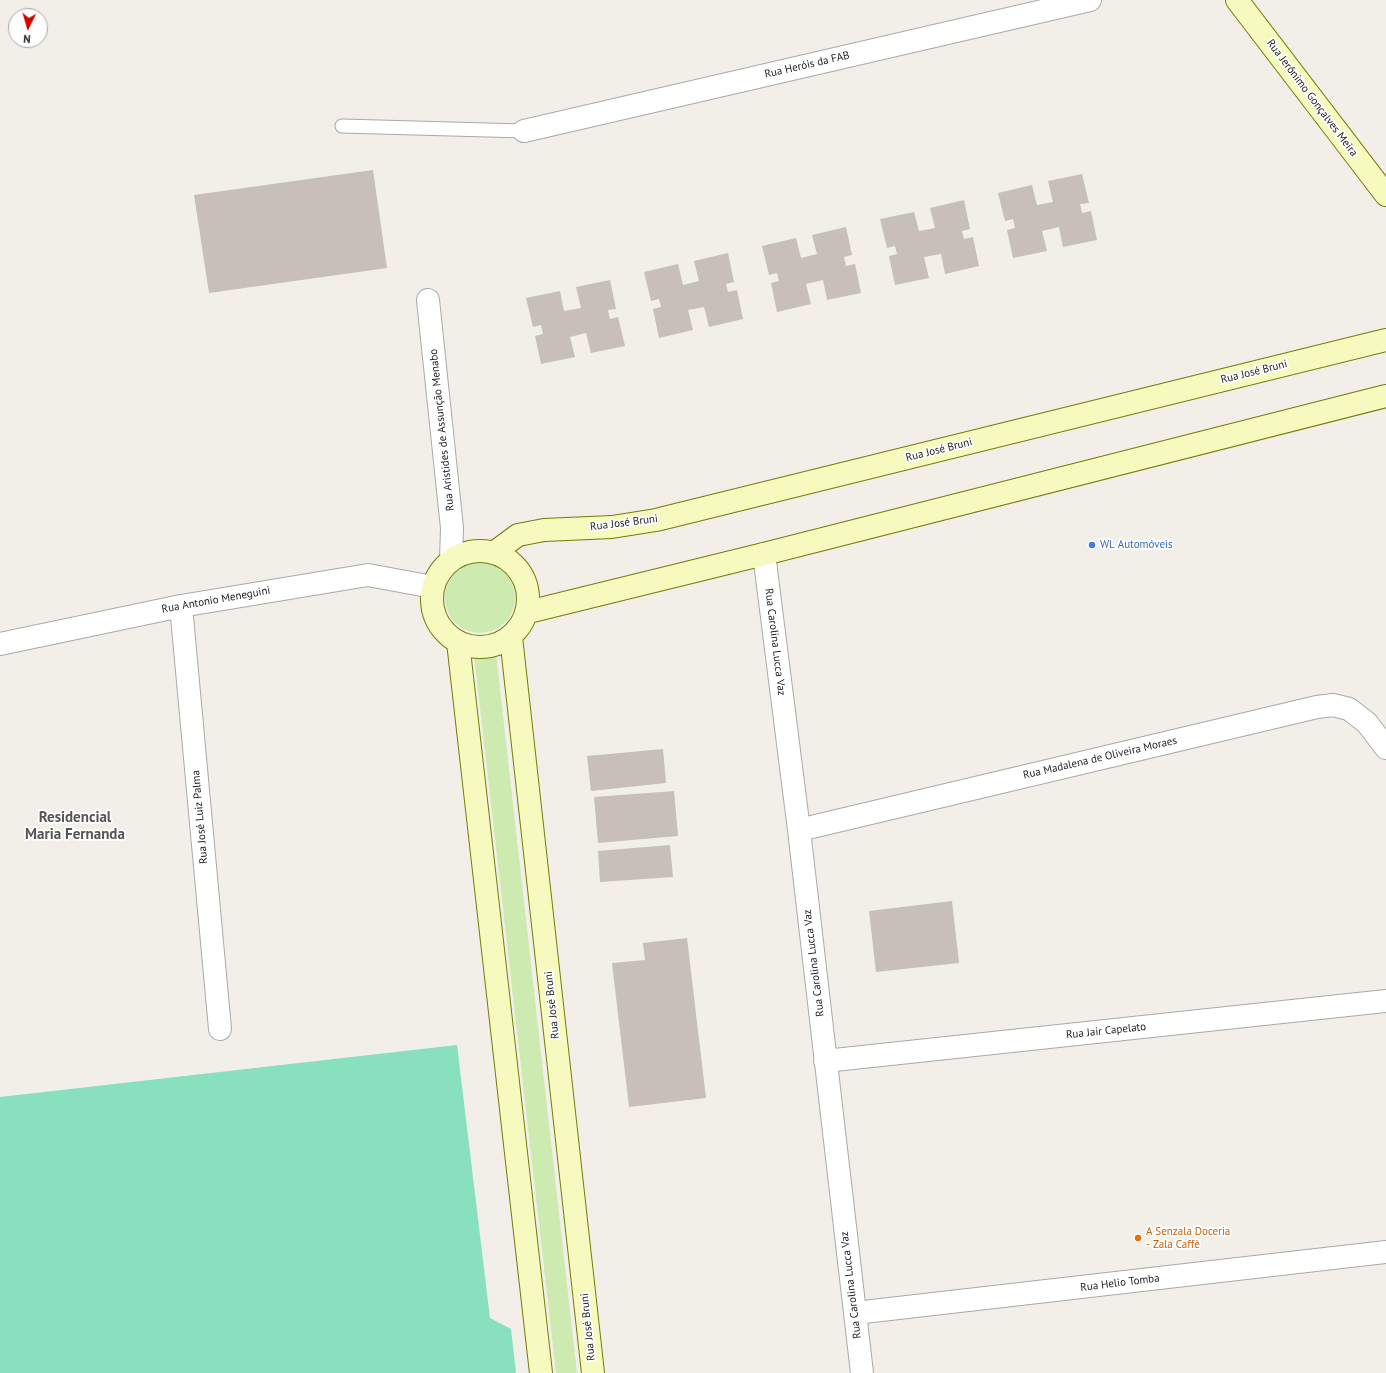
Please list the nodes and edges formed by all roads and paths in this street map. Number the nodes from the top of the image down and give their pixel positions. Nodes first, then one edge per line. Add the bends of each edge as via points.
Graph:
1 (1090, 0) edge
2 (1238, 0) edge
3 (342, 126) dead end
4 (524, 130) joint
5 (1386, 196) edge
6 (428, 300) dead end
7 (1386, 340) edge
8 (1386, 396) edge
9 (495, 552) junction
10 (764, 554) junction
11 (451, 560) junction
12 (433, 587) junction
13 (181, 606) junction
14 (528, 612) junction
15 (511, 637) junction
16 (458, 642) junction
17 (0, 644) edge
18 (1386, 748) edge
19 (798, 830) junction
20 (1386, 1001) edge
21 (220, 1029) dead end
22 (825, 1061) junction
23 (1386, 1252) edge
24 (855, 1313) junction
25 (541, 1373) edge
26 (593, 1373) edge
27 (862, 1373) edge

1 - 4 street, Rua Heróis da FAB
2 - 5 street, Rua Jerônimo Gonçalves Meira
3 - 4 lane
6 - 11 street, Rua Aristides de Assunção Menabo via 452,528
7 - 9 street, Rua José Bruni via 656,520 612,527 544,530 518,535
8 - 10 street
9 - 11 street via 480,550 464,553
9 - 14 street via 512,561 524,576 529,594
10 - 14 street
10 - 19 street, Rua Carolina Lucca Vaz
11 - 12 street via 440,572
12 - 13 street, Rua Antonio Meneguini via 368,575
12 - 16 street via 432,603 436,619 445,632
13 - 17 street, Rua Antonio Meneguini
13 - 21 street, Rua José Luiz Palma
14 - 15 street via 522,626
15 - 16 street via 499,644 485,647 471,647
15 - 26 street, Rua José Bruni
16 - 25 street
18 - 19 street, Rua Madalena de Oliveira Moraes via 1367,723 1349,709 1317,707
19 - 22 street, Rua Carolina Lucca Vaz
20 - 22 street, Rua Jair Capelato
22 - 24 street, Rua Carolina Lucca Vaz
23 - 24 street, Rua Helio Tomba
24 - 27 street, Rua Carolina Lucca Vaz

